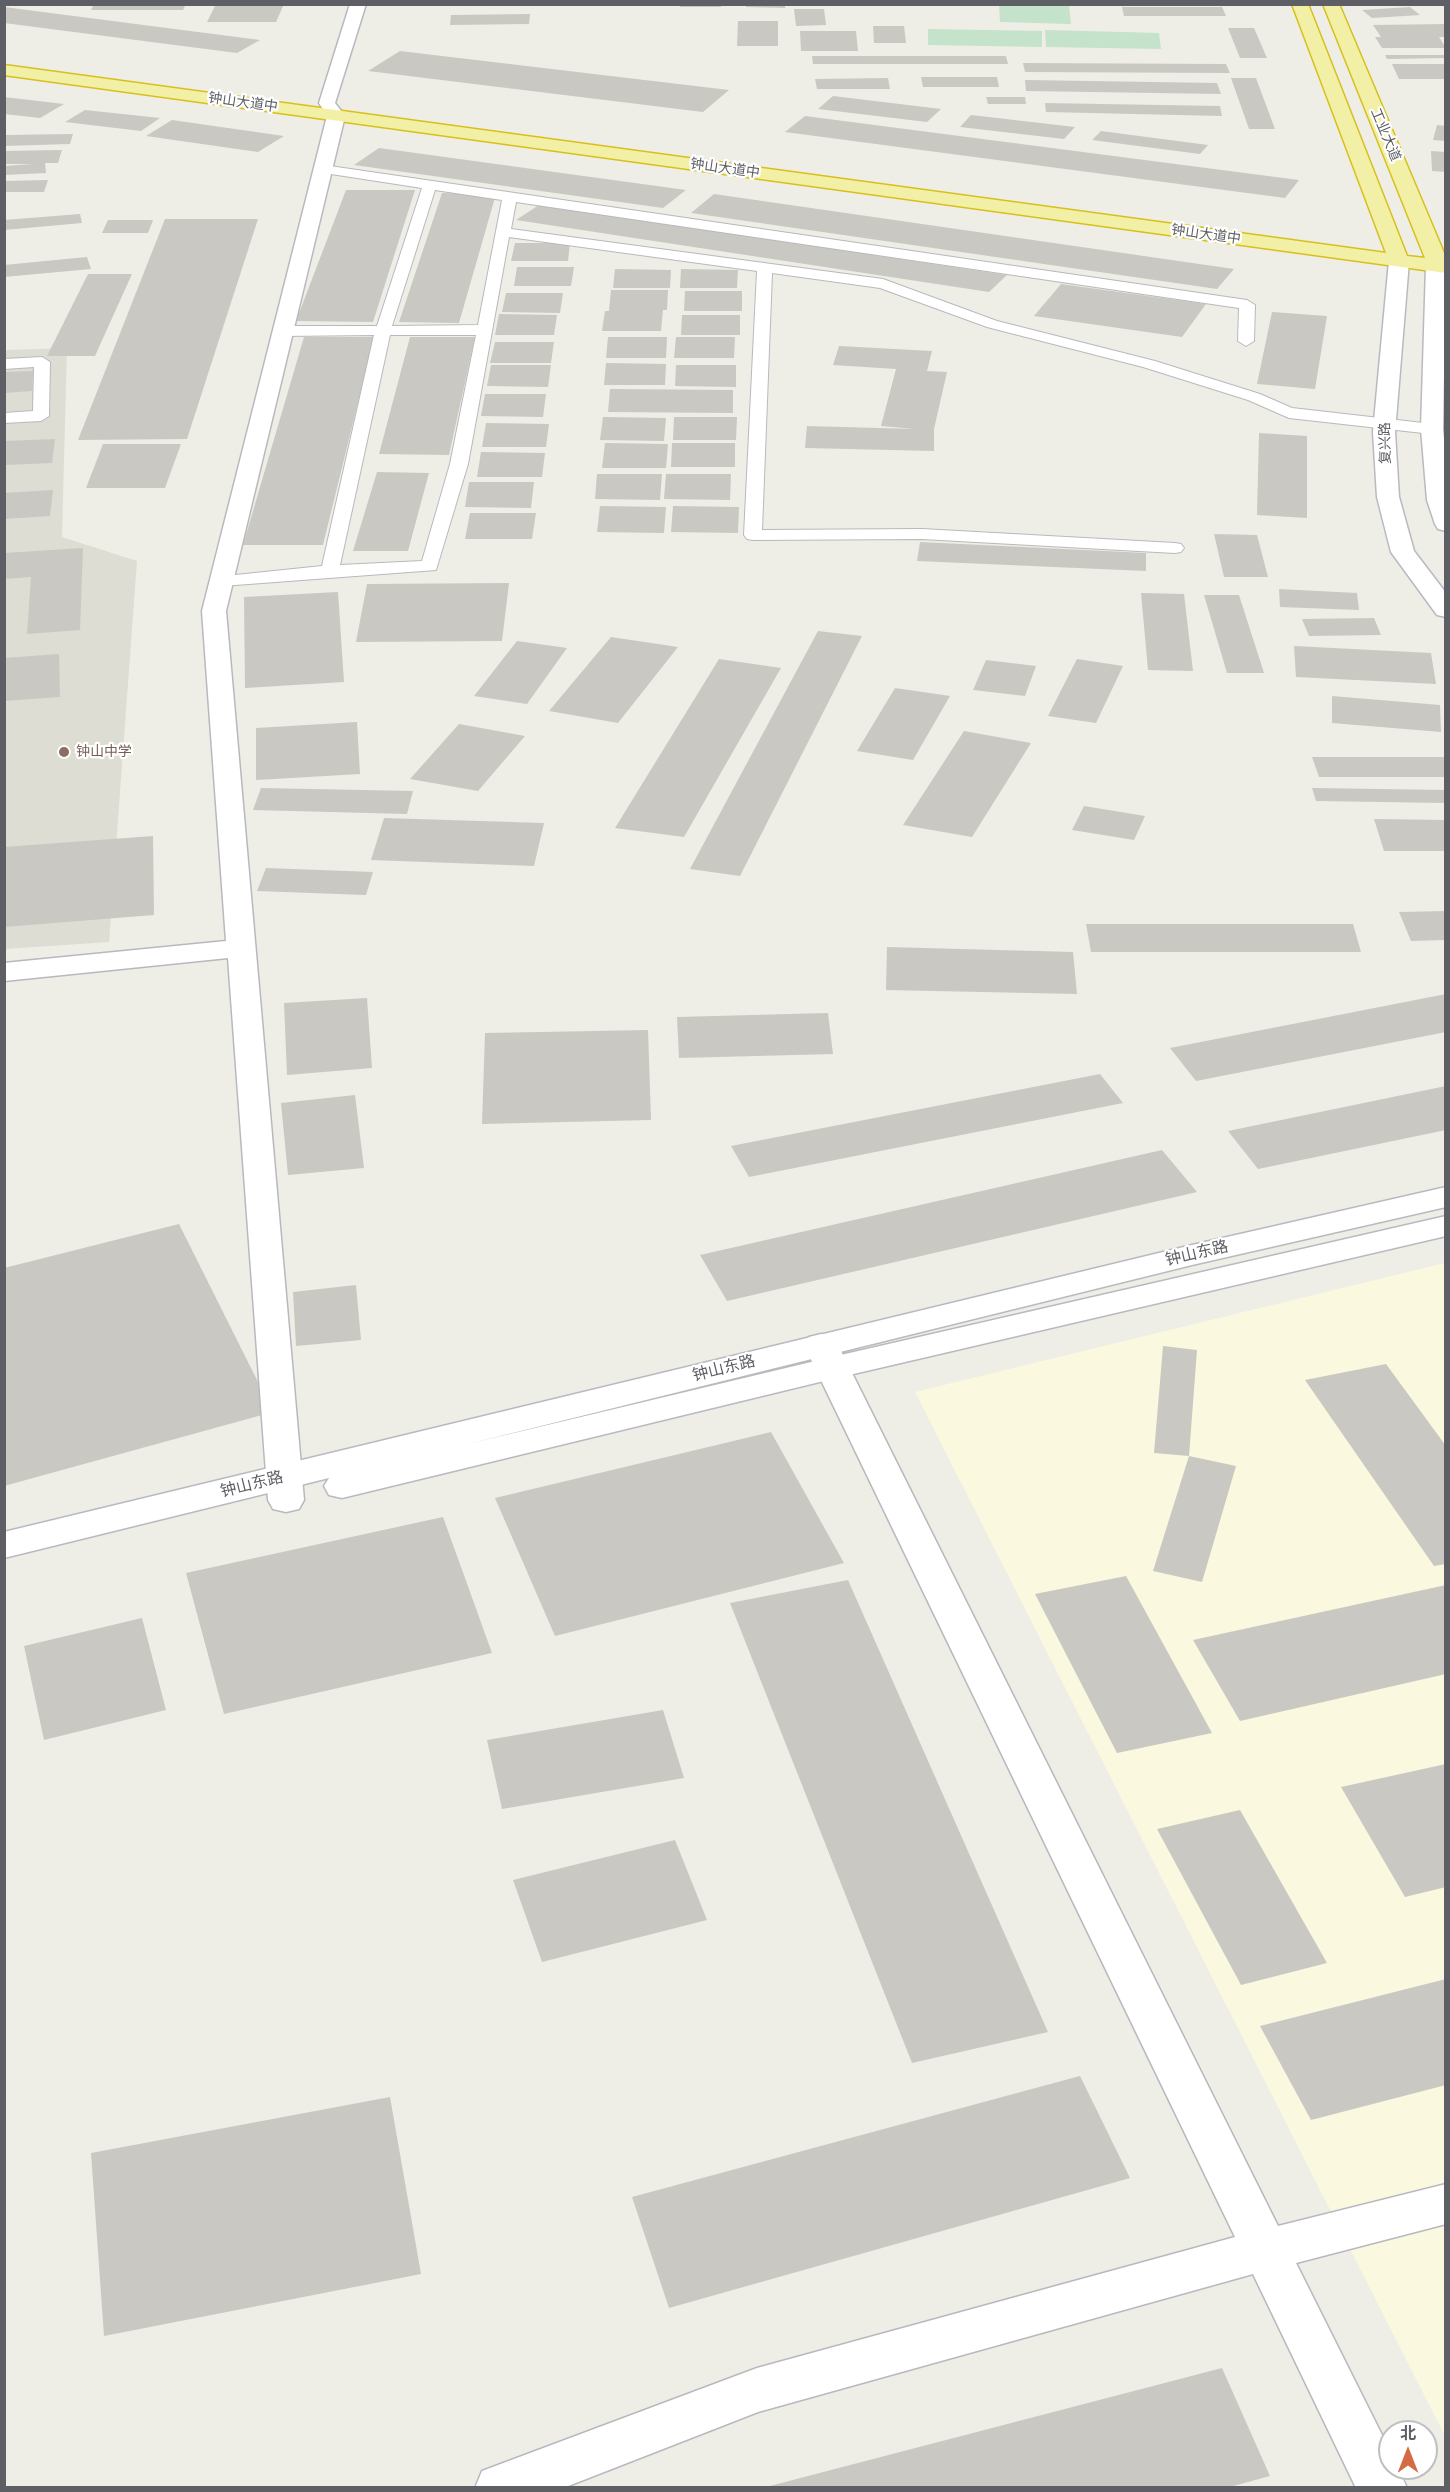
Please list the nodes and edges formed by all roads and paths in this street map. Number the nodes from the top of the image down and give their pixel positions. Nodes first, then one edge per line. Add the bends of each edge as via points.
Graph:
1 (358, 4) edge
2 (1300, 4) edge
3 (1331, 4) edge
4 (4, 58) edge
5 (4, 70) edge
6 (331, 110) junction
7 (323, 169) junction
8 (430, 184) junction
9 (510, 196) junction
10 (503, 232) junction
11 (1397, 254) junction
12 (1440, 260) edge
13 (765, 268) junction
14 (383, 330) junction
15 (483, 330) junction
16 (283, 331) junction
17 (1246, 341) dead end
18 (4, 364) edge
19 (4, 418) edge
20 (1385, 425) junction
21 (1432, 429) junction
22 (1446, 524) edge
23 (1175, 548) dead end
24 (330, 571) junction
25 (222, 581) junction
26 (1446, 610) edge
27 (241, 948) junction
28 (4, 972) edge
29 (1446, 1197) edge
30 (1446, 1227) edge
31 (827, 1357) junction
32 (285, 1488) junction
33 (4, 1545) edge
34 (4, 1568) edge
35 (1446, 2204) edge
36 (1265, 2250) junction
37 (500, 2487) edge
38 (1382, 2487) edge

1 - 6 street
2 - 11 highway, 工业大道
3 - 12 highway, 工业大道
4 - 6 highway, 钟山大道中
5 - 6 highway, 钟山大道中
6 - 7 street
6 - 11 highway, 钟山大道中
7 - 8 lane
7 - 16 street
8 - 9 lane
8 - 14 lane
9 - 10 lane
9 - 17 lane via 1247,305
10 - 13 lane
10 - 15 lane
11 - 12 highway, 钟山大道中
11 - 20 street, 复兴路
12 - 21 street
13 - 20 lane via 883,284 992,324 1149,364 1254,397 1288,413
13 - 23 lane via 753,535 922,534
14 - 15 lane
14 - 16 lane
14 - 24 lane
15 - 24 lane via 459,464 430,566
16 - 25 street
18 - 19 lane via 42,362 41,416
20 - 21 lane
20 - 26 street, 复兴路 via 1388,497 1403,552
21 - 22 street via 1438,500
24 - 25 lane
25 - 27 street via 214,611
27 - 28 street
27 - 32 street
29 - 31 street, 钟山东路 via 1192,1255
30 - 31 street, 钟山东路
31 - 32 street, 钟山东路
31 - 36 street
32 - 33 street, 钟山东路
32 - 34 street, 钟山东路
35 - 36 street
36 - 37 street via 757,2390
36 - 38 street

